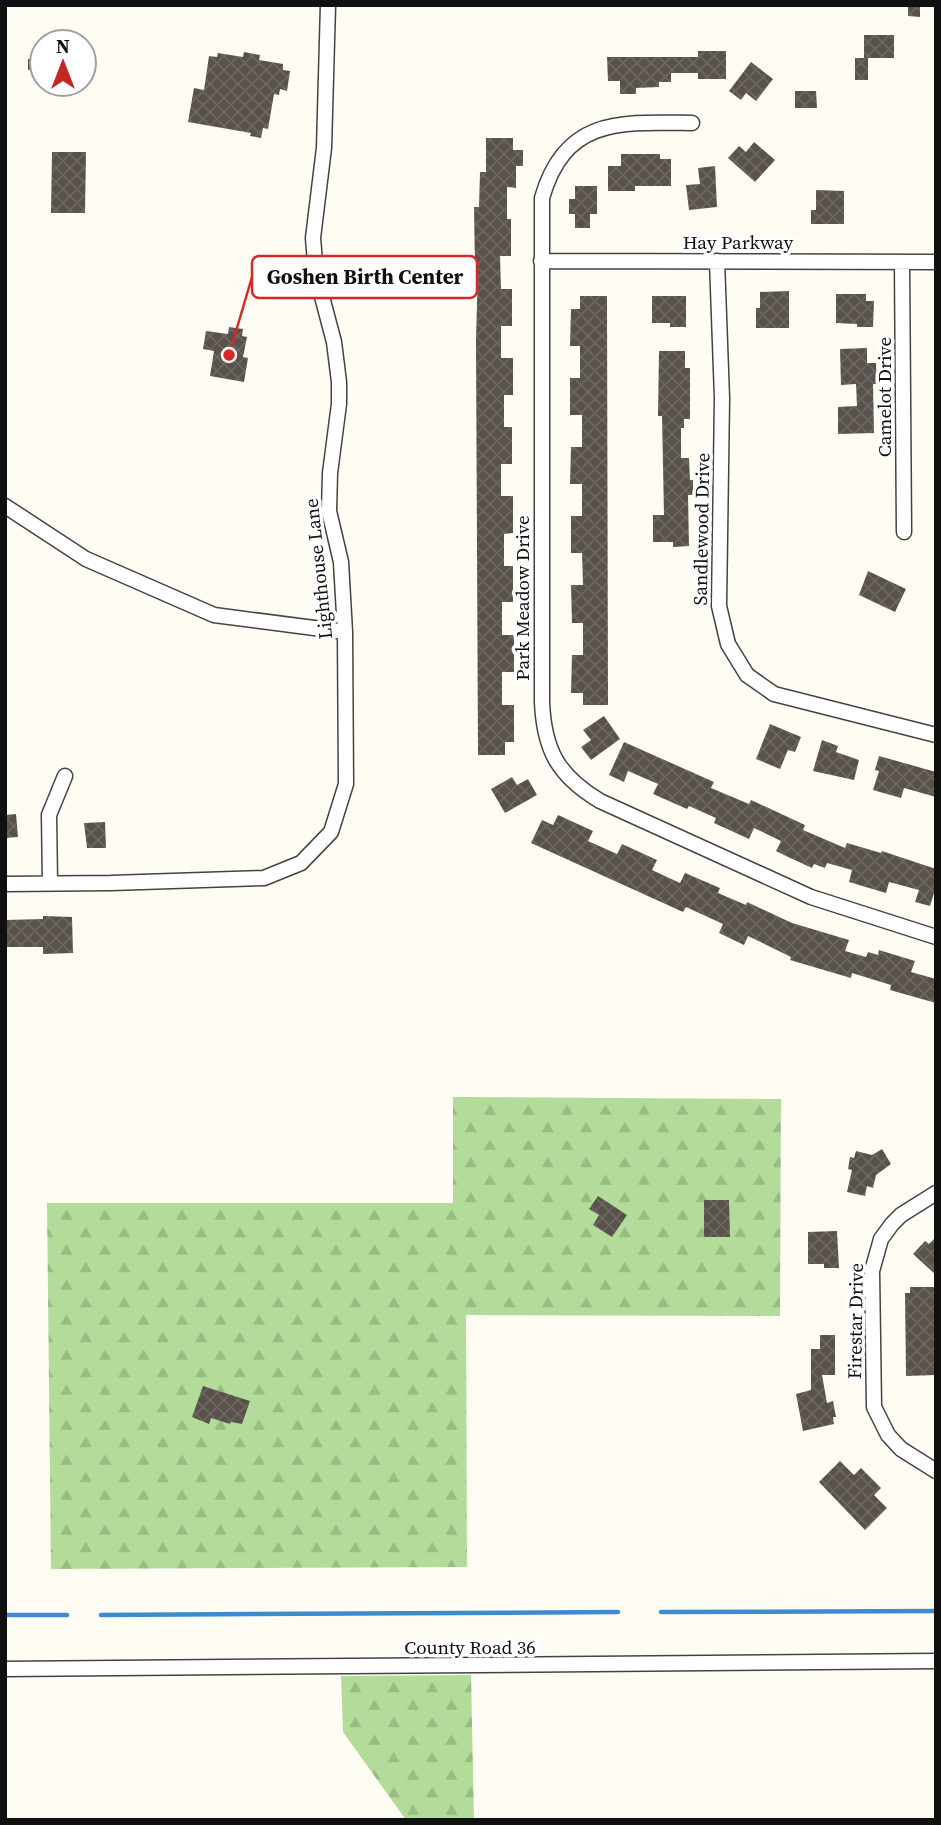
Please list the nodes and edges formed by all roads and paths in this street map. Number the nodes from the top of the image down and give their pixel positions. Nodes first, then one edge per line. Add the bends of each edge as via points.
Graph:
1 (328, 5) edge
2 (692, 123) dead end
3 (541, 261) junction
4 (717, 261) junction
5 (902, 262) junction
6 (936, 262) edge
7 (5, 506) edge
8 (904, 532) dead end
9 (345, 632) junction
10 (936, 735) edge
11 (65, 776) dead end
12 (50, 883) junction
13 (5, 884) edge
14 (935, 937) edge
15 (936, 1193) edge
16 (936, 1471) edge
17 (936, 1661) edge
18 (5, 1669) edge

1 - 9 street, Lighthouse Lane via 324,148 313,238 316,274 338,362 339,404 329,511 341,562
2 - 3 street, Park Meadow Drive via 610,125 567,150 542,198
3 - 4 street, Hay Parkway
3 - 14 street, Park Meadow Drive via 542,702 545,736 556,762 572,782 600,802 811,897
4 - 5 street, Hay Parkway
4 - 10 street, Sandlewood Drive via 722,398 719,607 728,644 747,675 774,694
5 - 6 street, Hay Parkway
5 - 8 street, Camelot Drive
7 - 9 street via 86,559 214,615
9 - 12 street, Lighthouse Lane via 346,784 331,832 301,863 264,878
11 - 12 street via 49,815
12 - 13 street, Lighthouse Lane
15 - 16 street, Firestar Drive via 892,1224 881,1239 872,1271 874,1407 901,1449
17 - 18 street, County Road 36

